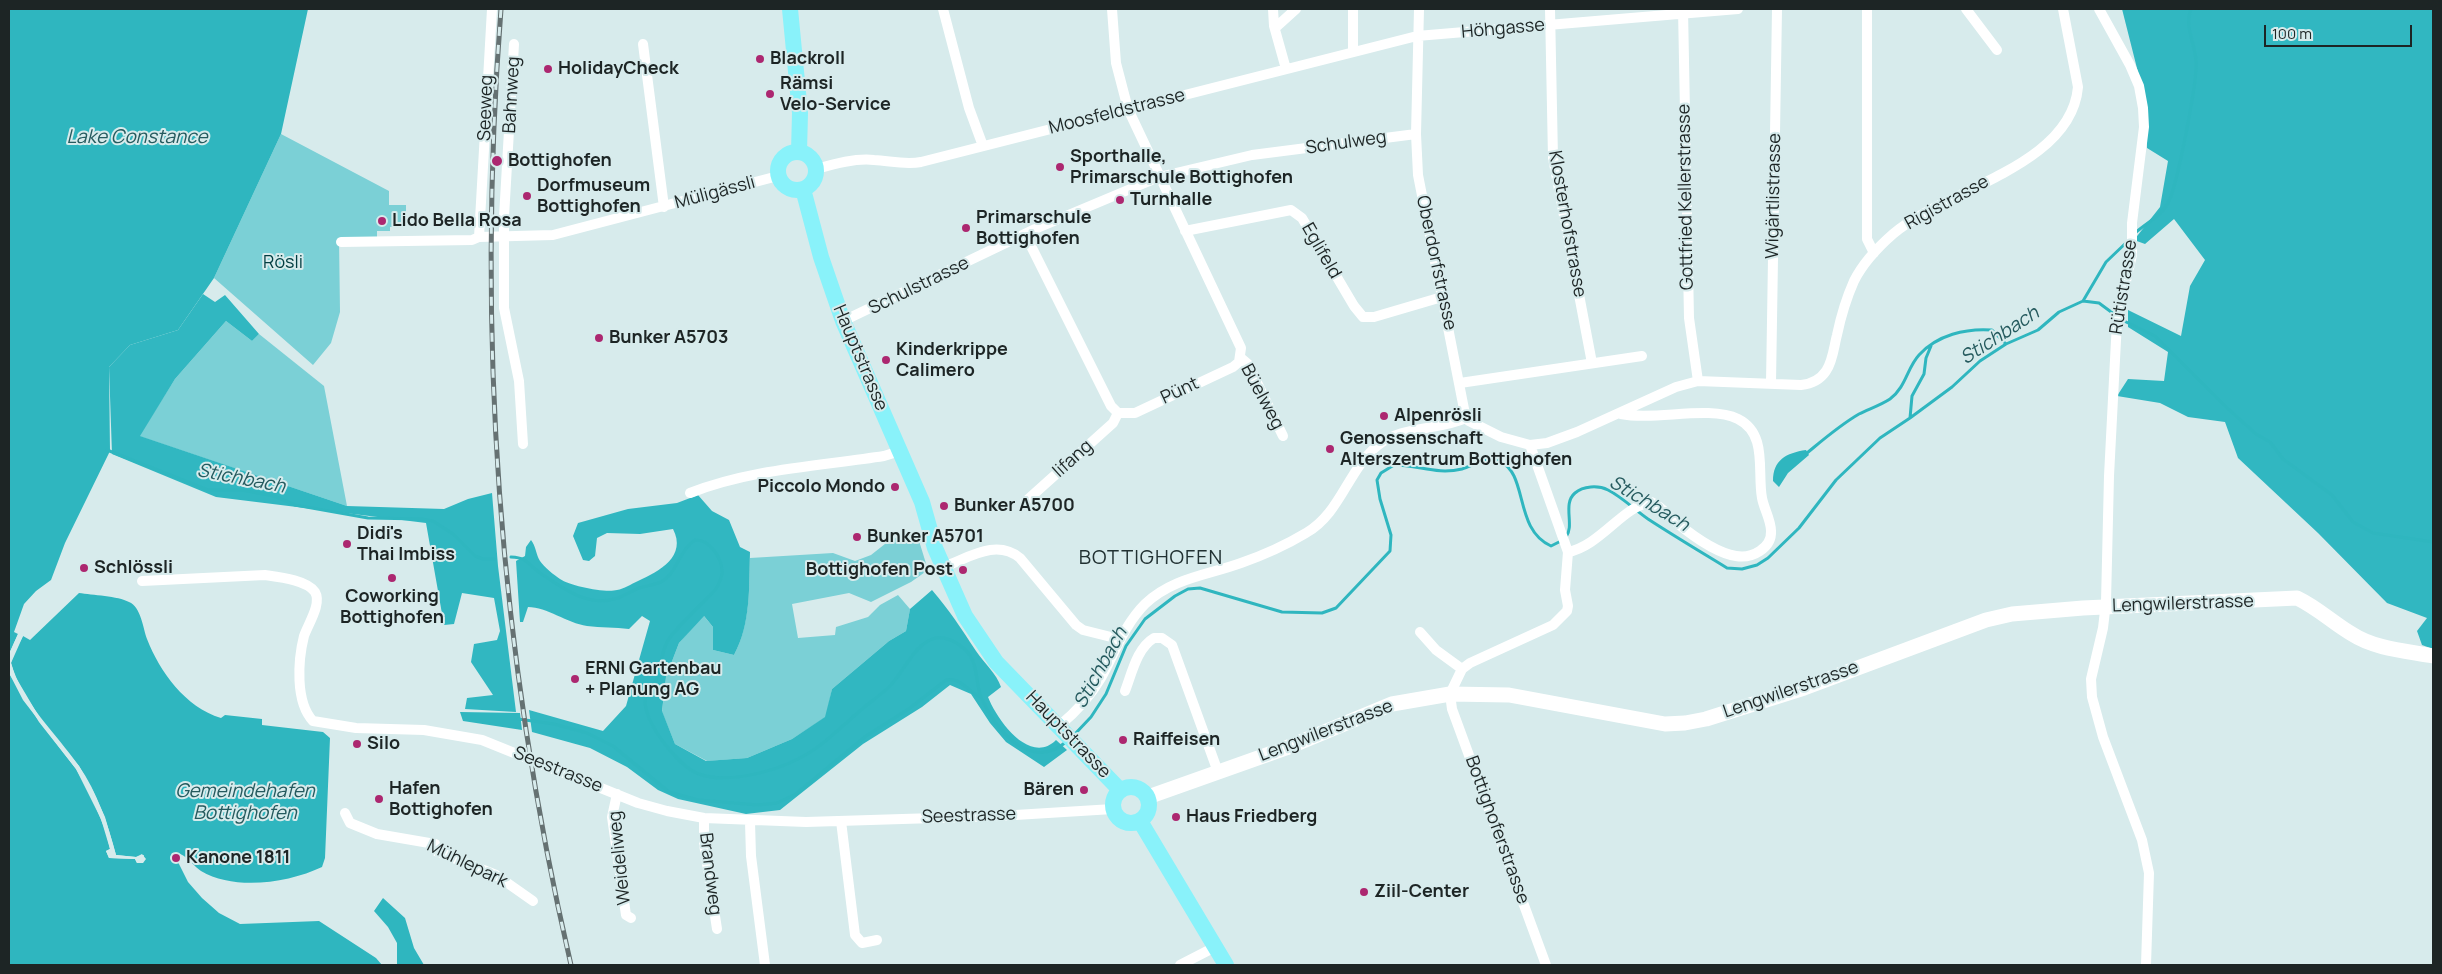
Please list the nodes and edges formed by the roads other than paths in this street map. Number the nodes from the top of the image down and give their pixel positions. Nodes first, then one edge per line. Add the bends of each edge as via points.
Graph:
1 (492, 9) edge
2 (790, 9) edge
3 (943, 9) edge
4 (1112, 9) edge
5 (1273, 9) edge
6 (1296, 9) edge
7 (1353, 9) edge
8 (1419, 9) edge
9 (1550, 9) edge
10 (1738, 9) edge
11 (1777, 9) edge
12 (1867, 9) edge
13 (1966, 9) edge
14 (2063, 9) edge
15 (2098, 9) edge
16 (1683, 11) edge
17 (1550, 25) junction
18 (1275, 28) junction
19 (1417, 36) junction
20 (514, 44) dead end
21 (643, 44) dead end
22 (1997, 50) dead end
23 (1353, 52) junction
24 (1286, 69) junction
25 (1128, 109) junction
26 (1416, 134) junction
27 (983, 146) junction
28 (799, 152) junction
29 (816, 169) junction
30 (778, 176) junction
31 (1159, 176) junction
32 (803, 189) junction
33 (664, 207) junction
34 (1185, 231) junction
35 (1025, 234) junction
36 (504, 236) junction
37 (479, 237) junction
38 (341, 242) dead end
39 (1874, 252) junction
40 (1442, 297) junction
41 (843, 321) junction
42 (1642, 356) dead end
43 (1241, 358) junction
44 (1592, 362) junction
45 (1698, 381) junction
46 (1460, 382) junction
47 (1771, 383) junction
48 (1118, 413) junction
49 (1621, 414) junction
50 (1466, 418) junction
51 (1283, 436) dead end
52 (523, 444) dead end
53 (1530, 446) junction
54 (900, 451) junction
55 (690, 493) dead end
56 (1025, 502) dead end
57 (929, 522) junction
58 (1567, 548) junction
59 (950, 564) junction
60 (142, 581) dead end
61 (2105, 607) junction
62 (1420, 632) dead end
63 (1119, 639) junction
64 (2433, 656) edge
65 (1462, 669) junction
66 (1014, 680) junction
67 (1125, 691) dead end
68 (1450, 694) junction
69 (1067, 734) junction
70 (1218, 772) junction
71 (1120, 790) junction
72 (617, 794) junction
73 (1148, 797) junction
74 (1113, 809) junction
75 (345, 813) dead end
76 (704, 818) junction
77 (841, 821) junction
78 (750, 822) junction
79 (1140, 822) junction
80 (533, 900) dead end
81 (632, 918) dead end
82 (717, 929) dead end
83 (877, 940) dead end
84 (1215, 947) junction
85 (765, 965) edge
86 (1180, 965) edge
87 (1226, 965) edge
88 (1546, 965) edge
89 (2146, 965) edge

1 - 37 street, Seeweg
2 - 28 main road via 800,113
3 - 27 street via 969,108
4 - 25 street via 1116,63
5 - 18 street
6 - 18 street
7 - 23 street
8 - 19 street, Oberdorfstrasse
9 - 17 street, Klosterhofstrasse
10 - 16 street, Höhgasse
11 - 47 street, Wigärtlistrasse
12 - 39 street via 1867,239
13 - 22 street
14 - 39 street, Rigistrasse via 2078,87 2077,99 2067,121 2037,152 1910,221
15 - 61 street, Rütistrasse via 2130,65 2143,108 2143,147 2132,223 2133,245 2117,317
16 - 17 street, Höhgasse
16 - 45 street, Gottfried Kellerstrasse via 1689,318
17 - 19 street, Höhgasse
17 - 44 street, Klosterhofstrasse via 1553,158
18 - 24 street
19 - 23 street, Moosfeldstrasse
19 - 26 street, Oberdorfstrasse
20 - 36 street, Bahnweg
21 - 33 street
23 - 24 street, Moosfeldstrasse
24 - 25 street, Moosfeldstrasse
25 - 27 street, Moosfeldstrasse
25 - 31 street
26 - 31 street, Schulweg via 1252,155
26 - 40 street, Oberdorfstrasse via 1418,175
27 - 29 street, Moosfeldstrasse via 915,163 856,160
28 - 29 main road via 812,160
28 - 30 main road via 783,158
29 - 32 main road via 814,179
30 - 32 main road via 790,189
30 - 33 street, Müligässli
31 - 34 street
31 - 35 street, Schulstrasse
32 - 41 main road, Hauptstrasse
33 - 36 street, Müligässli via 553,235
34 - 40 street, Eglifeld via 1291,210 1302,218 1363,317 1374,317
34 - 43 street via 1241,348
35 - 41 street, Schulstrasse
35 - 48 street via 1111,406
36 - 37 street, Müligässli
36 - 52 street via 504,308 519,381
37 - 38 street, Müligässli via 472,240
39 - 47 street, Rigistrasse via 1858,273 1844,304 1825,373 1807,385
40 - 46 street, Oberdorfstrasse
41 - 54 main road, Hauptstrasse
42 - 44 street
43 - 48 street, Pünt via 1233,367 1135,413
43 - 51 street, Büelweg via 1248,364
44 - 46 street
45 - 47 street, Rigistrasse
45 - 49 street, Rigistrasse via 1676,387
46 - 50 street, Oberdorfstrasse
48 - 56 street, Iifang via 1113,423
49 - 53 street, Rigistrasse via 1570,435
49 - 58 street via 1637,417 1721,414 1738,419 1759,445 1762,498 1772,530 1769,542 1760,552 1748,557 1722,552 1679,525 1656,504 1646,502 1587,546
50 - 53 street via 1501,437
50 - 63 street via 1454,424 1406,432 1386,440 1364,460 1315,528 1242,563 1163,589 1144,606
53 - 58 street
54 - 55 street via 717,482
54 - 57 main road, Hauptstrasse
57 - 59 main road, Hauptstrasse
57 - 66 main road, Hauptstrasse via 935,548 965,616 996,662
58 - 65 street via 1565,590 1568,606 1560,620
59 - 63 street via 988,549 1009,552 1020,558 1076,625 1083,630
59 - 66 main road, Hauptstrasse via 985,635
60 - 72 street, Seestrasse via 265,575 310,587 317,602 304,637 300,676 306,710 313,721 356,728 424,730 482,740
61 - 64 street, Lengwilerstrasse via 2297,598 2370,644
61 - 68 street, Lengwilerstrasse via 2039,611 1986,620 1804,688 1685,724 1665,724 1509,695
61 - 89 street, Rütistrasse via 2092,696 2103,738 2142,840 2149,873
62 - 65 street via 1436,650
63 - 69 street via 1100,679 1079,709
65 - 68 street
66 - 69 main road, Hauptstrasse
67 - 70 street via 1146,644 1154,638 1168,641
68 - 70 street, Lengwilerstrasse via 1392,704
68 - 88 street, Bottighoferstrasse via 1452,709
69 - 71 main road, Hauptstrasse
70 - 73 street, Lengwilerstrasse
71 - 73 main road via 1138,788
71 - 74 main road via 1114,798
72 - 76 street, Seestrasse via 653,808
72 - 81 street, Weideliweg via 612,817 626,915
73 - 79 main road via 1149,811
74 - 77 street, Seestrasse
74 - 79 main road via 1117,818 1125,823
75 - 80 street, Mühlepark via 350,823 378,834 435,844 436,851 496,875
76 - 78 street, Seestrasse
76 - 82 street, Brandweg via 704,844
77 - 78 street, Seestrasse
77 - 83 street via 855,935 862,943
78 - 85 street via 751,856
79 - 84 main road
84 - 86 street
84 - 87 main road

